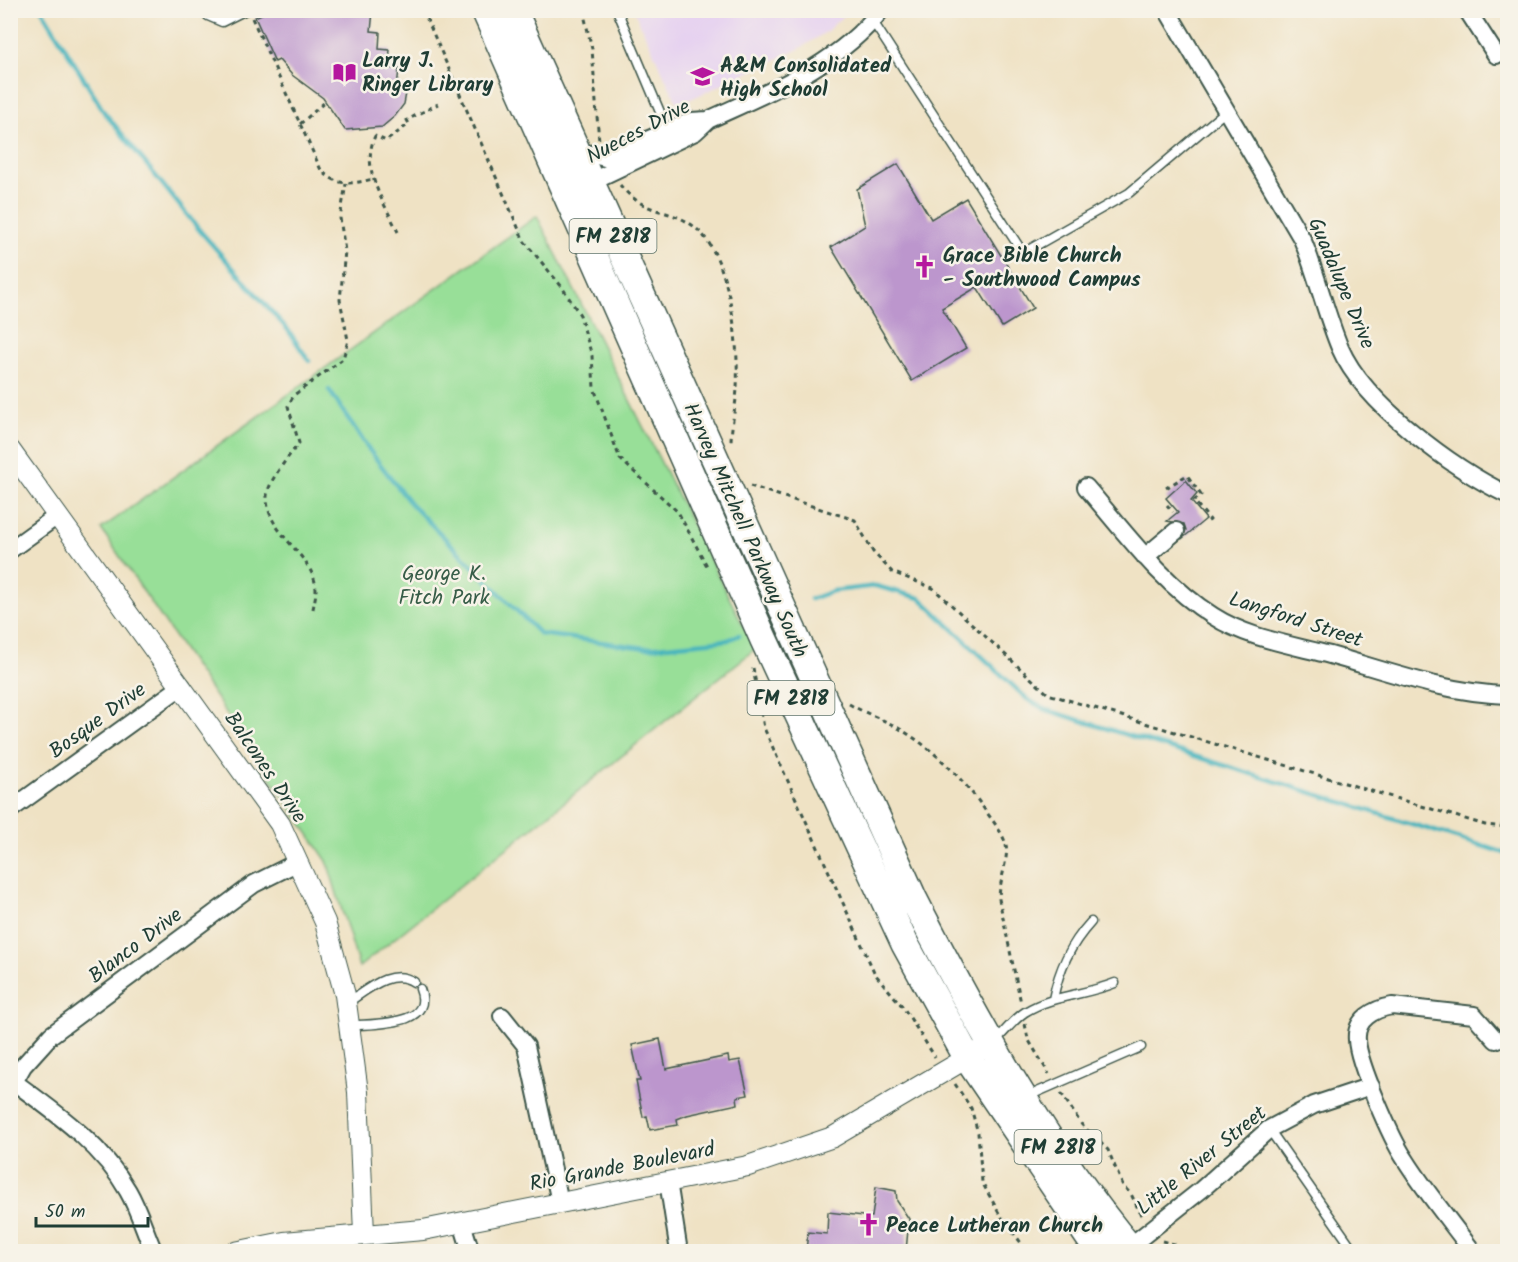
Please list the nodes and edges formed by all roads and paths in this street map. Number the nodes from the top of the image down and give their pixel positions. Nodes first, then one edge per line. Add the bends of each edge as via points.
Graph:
1 (205, 10) edge
2 (423, 10) edge
3 (485, 10) edge
4 (513, 10) edge
5 (583, 10) edge
6 (617, 10) edge
7 (1167, 10) edge
8 (1467, 10) edge
9 (249, 13) edge
10 (876, 14) edge
11 (1496, 55) dead end
12 (326, 101) dead end
13 (438, 104) dead end
14 (1227, 110) junction
15 (708, 120) junction
16 (300, 125) junction
17 (668, 131) junction
18 (564, 158) junction
19 (601, 171) junction
20 (373, 179) junction
21 (346, 184) junction
22 (398, 232) dead end
23 (10, 450) edge
24 (732, 452) dead end
25 (1086, 487) dead end
26 (1166, 488) dead end
27 (750, 494) dead end
28 (1508, 495) edge
29 (1167, 505) dead end
30 (1173, 512) dead end
31 (57, 516) junction
32 (1207, 522) dead end
33 (1176, 531) dead end
34 (10, 550) edge
35 (1145, 556) junction
36 (710, 572) dead end
37 (313, 609) dead end
38 (752, 662) dead end
39 (182, 686) junction
40 (1508, 695) edge
41 (843, 698) dead end
42 (10, 810) edge
43 (1508, 827) edge
44 (298, 862) junction
45 (1091, 922) dead end
46 (1115, 983) dead end
47 (1053, 999) junction
48 (346, 1004) junction
49 (1023, 1013) junction
50 (502, 1016) dead end
51 (349, 1026) junction
52 (1496, 1040) dead end
53 (992, 1044) junction
54 (1141, 1047) dead end
55 (957, 1065) junction
56 (12, 1080) edge
57 (1055, 1083) junction
58 (1371, 1086) junction
59 (1026, 1098) junction
60 (1269, 1129) junction
61 (668, 1181) junction
62 (560, 1202) junction
63 (462, 1223) junction
64 (1150, 1229) junction
65 (364, 1234) junction
66 (1131, 1249) edge
67 (154, 1251) edge
68 (238, 1251) edge
69 (471, 1251) edge
70 (679, 1251) edge
71 (1028, 1251) edge
72 (1099, 1251) edge
73 (1184, 1251) edge
74 (1355, 1251) edge
75 (1473, 1251) edge

1 - 9 lane via 207,16 222,22
2 - 36 path via 524,241 580,315 592,356 594,388 620,459 678,512
3 - 18 highway, Harvey Mitchell Parkway South / FM 2818
4 - 18 highway, Harvey Mitchell Parkway South / FM 2818
5 - 19 path via 590,36
6 - 17 lane
7 - 14 street, Guadalupe Drive
8 - 11 street
9 - 16 path
10 - 14 lane via 1023,253 1129,193
10 - 15 street, Nueces Drive via 845,47 815,69
12 - 16 path
13 - 20 path via 407,120 409,124 386,141 375,136 369,154
14 - 28 street, Guadalupe Drive via 1302,239 1341,350 1363,382 1389,412 1434,450
15 - 17 street, Nueces Drive via 691,121
15 - 19 street, Nueces Drive via 695,132
16 - 21 path via 321,170
17 - 19 street, Nueces Drive
18 - 19 highway via 575,179
18 - 55 highway, Harvey Mitchell Parkway South / FM 2818 via 764,640 906,944
19 - 24 path via 633,201 678,217 697,228 711,244 723,274 736,347
19 - 53 highway, Harvey Mitchell Parkway South / FM 2818 via 913,898 971,1012
20 - 21 path
20 - 22 path
21 - 37 path via 340,218 345,251 340,300 347,351 343,359 294,395 288,406 299,443 266,498 276,525 309,570 316,589
23 - 31 street, Balcones Drive
25 - 35 street, Langford Street
26 - 32 path via 1187,475 1201,495 1194,501 1210,520
27 - 43 path via 746,484 855,520 873,552 892,572 933,588 1048,694 1485,825
29 - 30 path
31 - 34 street
31 - 39 street, Balcones Drive
33 - 35 street
35 - 40 street, Langford Street via 1171,585 1214,617 1263,637 1436,684 1484,695
38 - 55 path via 764,728 875,974
39 - 42 street, Bosque Drive
39 - 44 street, Balcones Drive via 280,824
41 - 49 path via 931,751 973,794 996,826 1006,845 1007,858 999,882 999,899
44 - 48 street, Balcones Drive via 326,922
44 - 56 street, Blanco Drive via 254,884 51,1035
45 - 47 lane via 1074,940 1057,977
46 - 47 lane
47 - 49 lane
48 - 51 street, Balcones Drive
48 - 51 lane via 388,977 408,979 424,998 419,1013 410,1019
49 - 53 lane
49 - 57 path via 1028,1039
50 - 62 street via 526,1046
51 - 65 street, Balcones Drive via 358,1092
52 - 58 street via 1474,1015 1392,1006 1378,1008 1366,1016 1356,1040
53 - 55 street, Rio Grande Boulevard
53 - 59 highway, Harvey Mitchell Parkway South / FM 2818
54 - 57 lane
55 - 61 street, Rio Grande Boulevard via 833,1137 748,1166
55 - 71 path via 978,1133 982,1182 1000,1215
55 - 72 highway, Harvey Mitchell Parkway South / FM 2818
56 - 67 street via 77,1130 103,1159 128,1191
57 - 59 lane
57 - 64 path via 1082,1125 1108,1150 1123,1186
58 - 60 street, Little River Street via 1314,1105
58 - 75 street via 1404,1158
59 - 66 highway, Harvey Mitchell Parkway South / FM 2818 via 1086,1190
60 - 64 street, Little River Street
60 - 74 lane
61 - 62 street, Rio Grande Boulevard
61 - 70 street
62 - 63 street, Rio Grande Boulevard
63 - 65 street, Rio Grande Boulevard
63 - 69 street
64 - 66 street, Little River Street
64 - 73 path via 1159,1240 1178,1245
65 - 68 street, Rio Grande Boulevard

